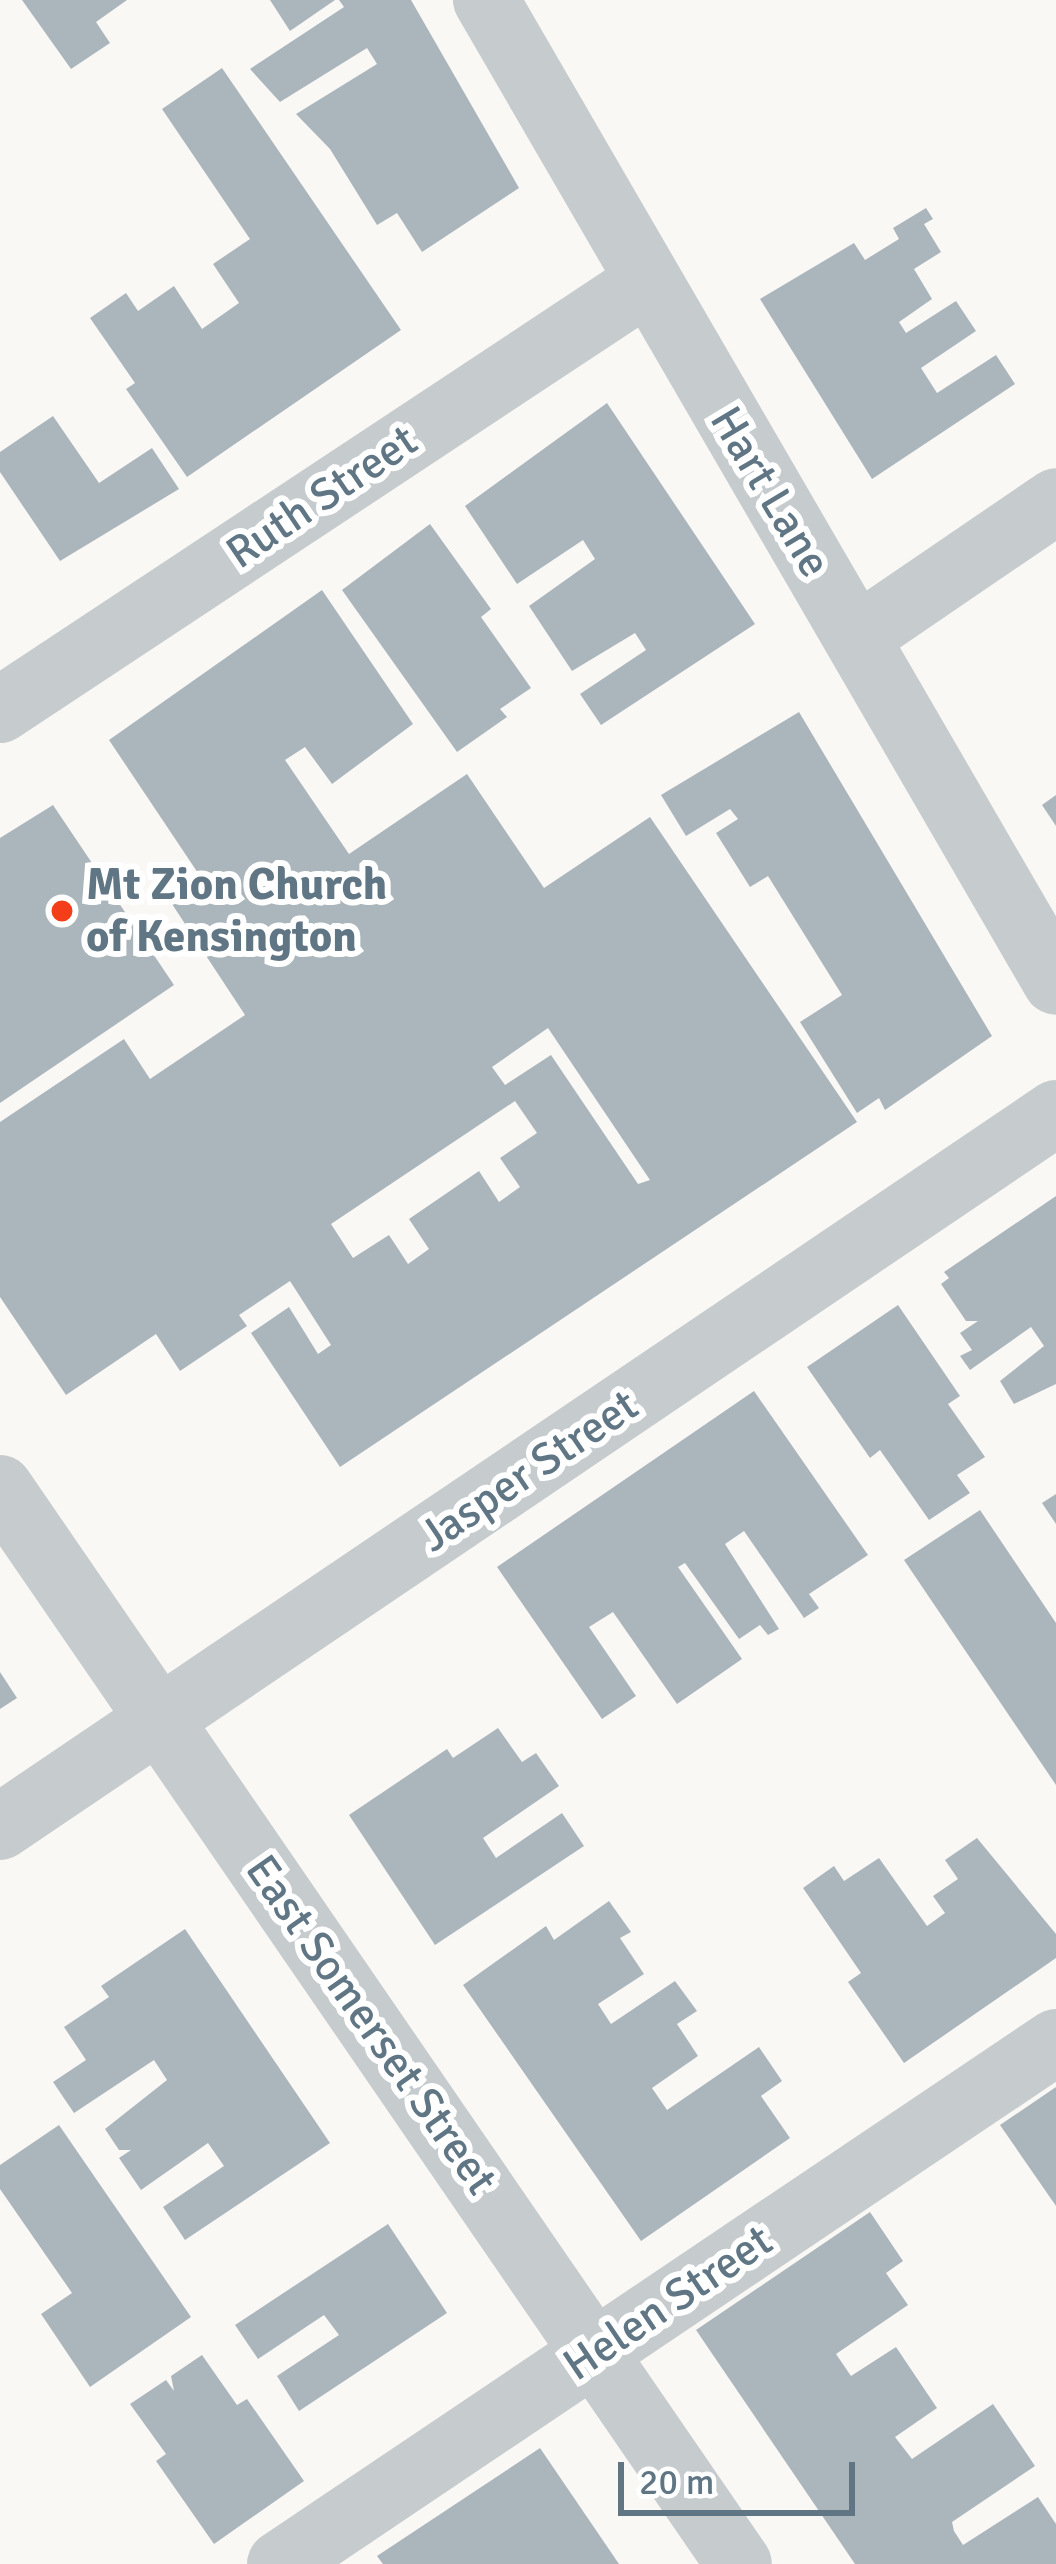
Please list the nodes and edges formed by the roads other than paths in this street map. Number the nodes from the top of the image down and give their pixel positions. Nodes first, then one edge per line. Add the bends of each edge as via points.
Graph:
1 (494, 3) edge
2 (644, 284) junction
3 (1056, 501) edge
4 (856, 637) junction
5 (0, 710) edge
6 (1056, 982) edge
7 (1056, 1112) edge
8 (0, 1488) edge
9 (160, 1721) junction
10 (0, 1827) edge
11 (1056, 2042) edge
12 (597, 2350) junction
13 (280, 2564) edge
14 (739, 2564) edge

1 - 2 street, Hart Lane
2 - 4 street, Hart Lane
2 - 5 street, Ruth Street
3 - 4 street
4 - 6 street, Hart Lane
7 - 9 street, Jasper Street
8 - 9 street, East Somerset Street
9 - 10 street, Jasper Street
9 - 12 street, East Somerset Street
11 - 12 street, Helen Street
12 - 13 street, Helen Street
12 - 14 street, East Somerset Street

